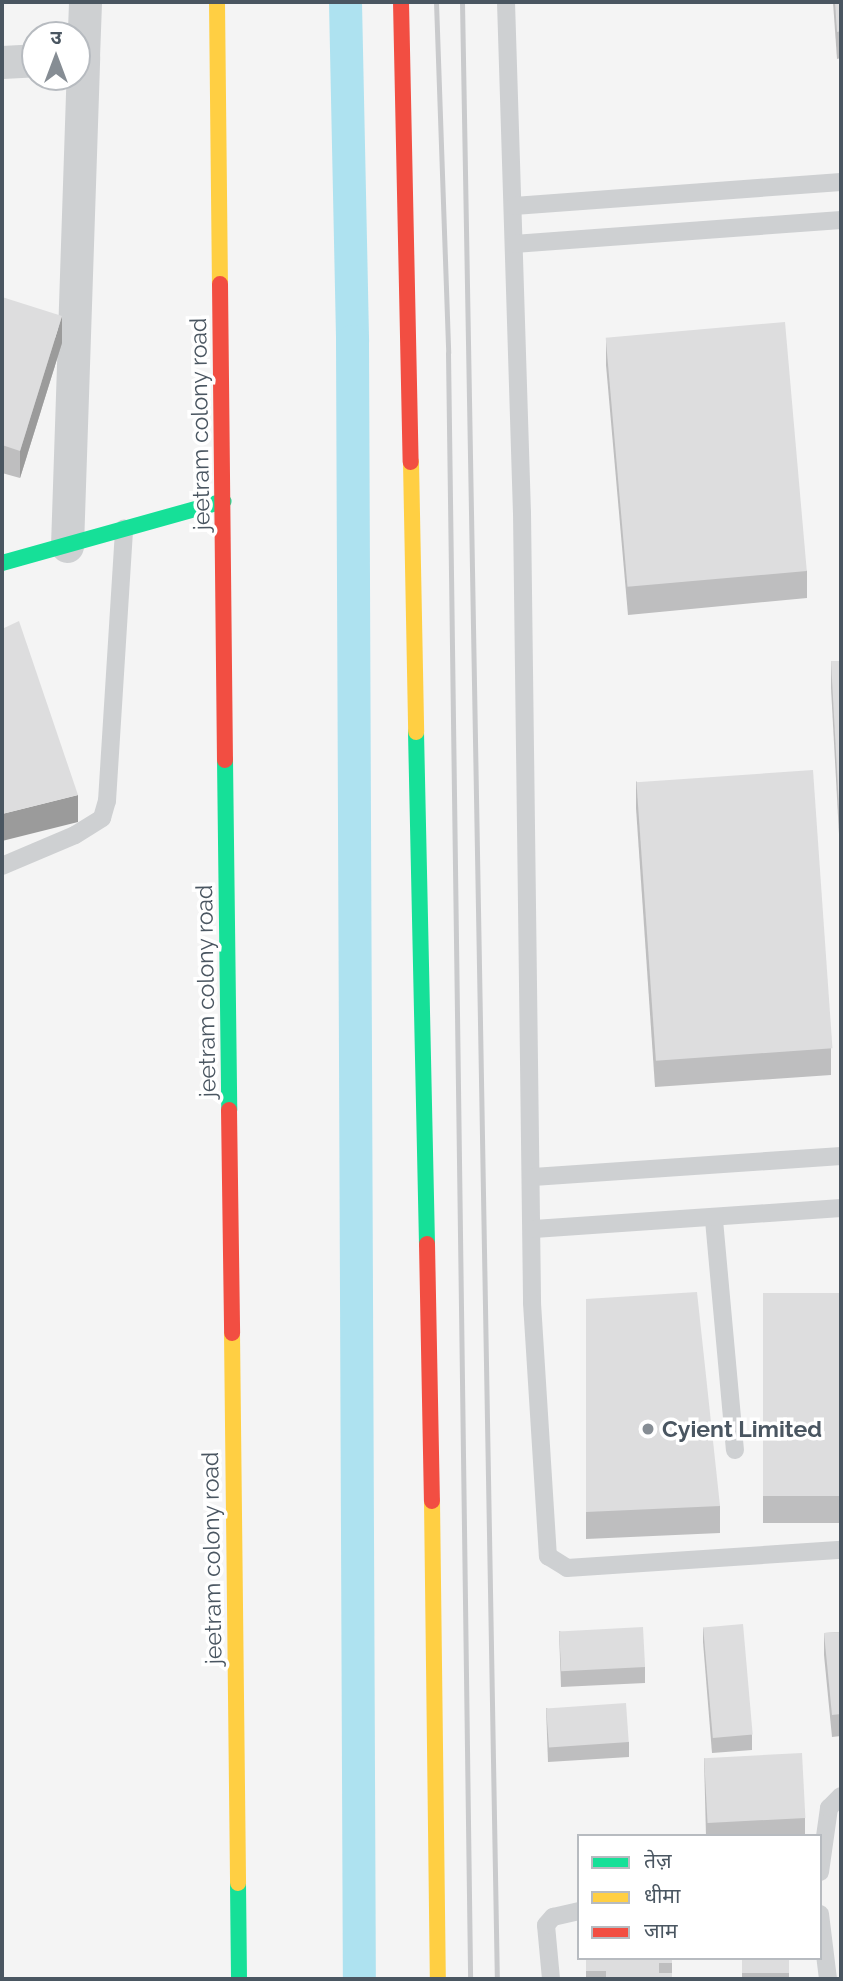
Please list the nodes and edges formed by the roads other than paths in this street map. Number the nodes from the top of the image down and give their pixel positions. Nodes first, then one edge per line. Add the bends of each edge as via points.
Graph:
1 (85, 2) edge
2 (217, 2) edge
3 (401, 2) edge
4 (506, 2) edge
5 (83, 21) edge
6 (21, 61) edge
7 (2, 62) edge
8 (79, 91) edge
9 (841, 182) edge
10 (514, 206) junction
11 (841, 220) edge
12 (514, 244) junction
13 (224, 501) junction
14 (124, 529) junction
15 (66, 545) junction
16 (2, 563) edge
17 (2, 866) edge
18 (841, 1156) edge
19 (533, 1177) junction
20 (841, 1208) edge
21 (714, 1220) junction
22 (534, 1229) junction
23 (735, 1450) dead end
24 (841, 1550) edge
25 (841, 1796) edge
26 (822, 1858) edge
27 (577, 1911) edge
28 (822, 1930) edge
29 (239, 1979) edge
30 (438, 1979) edge
31 (551, 1979) edge
32 (828, 1979) edge

1 - 5 street
2 - 13 street, jeetram colony road
3 - 30 street via 438,1769
4 - 10 lane
6 - 7 street
8 - 15 street
9 - 10 lane
10 - 12 lane
11 - 12 lane
12 - 19 lane
13 - 14 street
13 - 29 street, jeetram colony road
14 - 15 street
14 - 17 lane via 102,818 75,835
15 - 16 street
18 - 19 lane
19 - 22 lane
20 - 21 lane
21 - 22 lane
21 - 23 lane
22 - 24 lane via 532,1303 546,1542 556,1565 568,1568
25 - 26 lane via 829,1808
27 - 31 lane via 553,1917 547,1925
28 - 32 lane

